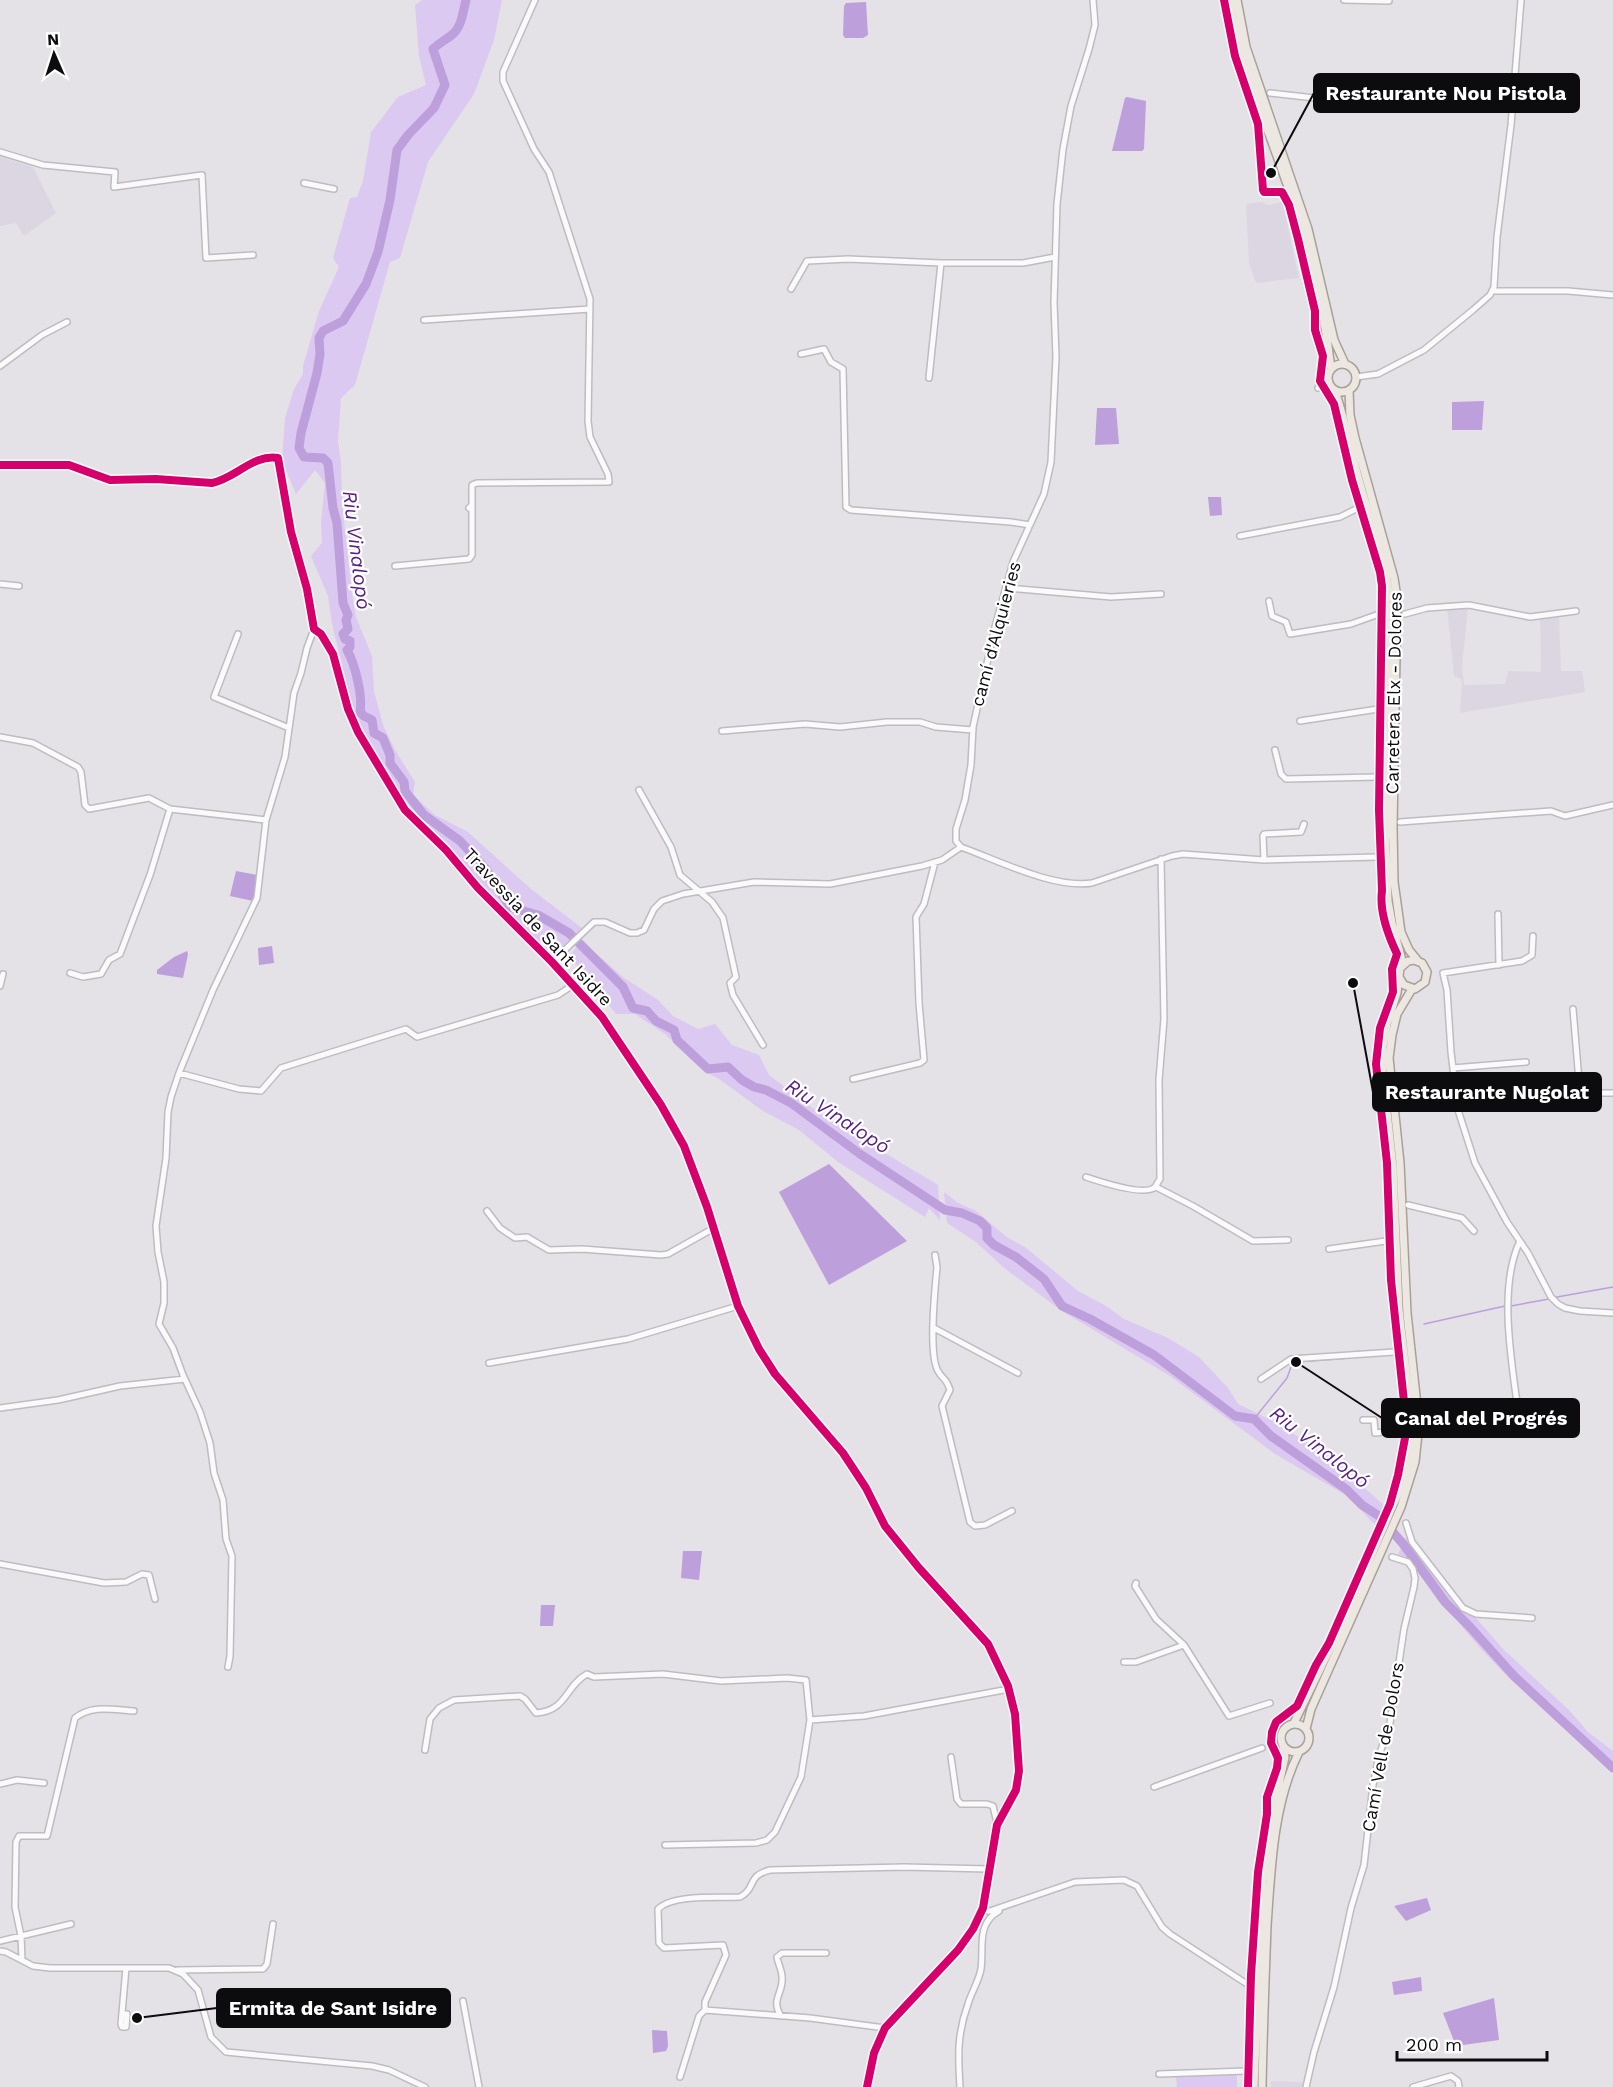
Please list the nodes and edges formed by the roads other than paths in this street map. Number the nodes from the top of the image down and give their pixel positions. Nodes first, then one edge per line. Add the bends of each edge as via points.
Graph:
1 (536, 0) edge
2 (1093, 0) edge
3 (1230, 0) edge
4 (1237, 0) edge
5 (1344, 0) edge
6 (1521, 0) edge
7 (1389, 1) edge
8 (1270, 93) dead end
9 (1412, 109) dead end
10 (0, 152) edge
11 (304, 183) dead end
12 (334, 189) dead end
13 (253, 255) dead end
14 (1055, 257) junction
15 (941, 263) junction
16 (791, 289) dead end
17 (1492, 291) junction
18 (1613, 295) edge
19 (590, 309) junction
20 (424, 320) dead end
21 (67, 322) dead end
22 (801, 354) dead end
23 (1345, 364) junction
24 (0, 366) edge
25 (1331, 369) junction
26 (1356, 377) junction
27 (929, 378) dead end
28 (1329, 385) junction
29 (1318, 388) dead end
30 (1349, 390) junction
31 (1335, 391) junction
32 (0, 465) edge
33 (1358, 508) dead end
34 (1030, 525) junction
35 (1240, 536) dead end
36 (395, 566) dead end
37 (0, 584) edge
38 (19, 586) dead end
39 (1006, 588) junction
40 (1161, 594) dead end
41 (1269, 601) dead end
42 (1576, 612) dead end
43 (1379, 614) dead end
44 (1405, 614) dead end
45 (314, 629) junction
46 (238, 634) dead end
47 (1378, 710) dead end
48 (1300, 721) dead end
49 (289, 728) junction
50 (973, 730) junction
51 (722, 731) dead end
52 (0, 737) edge
53 (1275, 750) dead end
54 (1377, 777) dead end
55 (639, 790) dead end
56 (1613, 805) edge
57 (170, 809) junction
58 (266, 820) junction
59 (1400, 822) dead end
60 (1304, 824) dead end
61 (961, 847) junction
62 (1377, 857) dead end
63 (1161, 859) junction
64 (1264, 860) junction
65 (935, 862) junction
66 (698, 892) junction
67 (1498, 914) dead end
68 (1533, 936) dead end
69 (1418, 961) junction
70 (552, 962) junction
71 (1403, 963) junction
72 (1499, 964) junction
73 (70, 973) dead end
74 (3, 974) dead end
75 (1399, 977) junction
76 (573, 985) junction
77 (0, 986) edge
78 (1412, 988) junction
79 (1573, 1009) dead end
80 (763, 1045) dead end
81 (1526, 1062) dead end
82 (1453, 1068) junction
83 (179, 1073) junction
84 (853, 1079) dead end
85 (1613, 1093) edge
86 (1086, 1177) dead end
87 (1156, 1187) junction
88 (1408, 1205) dead end
89 (487, 1211) dead end
90 (714, 1228) junction
91 (1474, 1231) dead end
92 (1287, 1240) dead end
93 (1386, 1241) dead end
94 (1520, 1241) junction
95 (1329, 1249) dead end
96 (935, 1255) dead end
97 (738, 1306) junction
98 (1613, 1313) edge
99 (934, 1328) junction
100 (1394, 1352) dead end
101 (489, 1363) dead end
102 (1018, 1373) dead end
103 (185, 1379) junction
104 (1261, 1379) dead end
105 (0, 1407) edge
106 (1363, 1420) dead end
107 (1530, 1425) dead end
108 (1401, 1430) dead end
109 (1397, 1506) junction
110 (1012, 1511) dead end
111 (1406, 1523) dead end
112 (1380, 1546) junction
113 (1392, 1557) dead end
114 (0, 1564) edge
115 (1136, 1583) dead end
116 (155, 1599) dead end
117 (1532, 1618) dead end
118 (1184, 1645) junction
119 (1124, 1662) dead end
120 (228, 1667) dead end
121 (1009, 1689) junction
122 (1270, 1703) dead end
123 (134, 1711) dead end
124 (810, 1720) junction
125 (1294, 1723) junction
126 (1306, 1729) junction
127 (1283, 1747) junction
128 (1262, 1748) dead end
129 (425, 1750) dead end
130 (1299, 1752) junction
131 (951, 1757) dead end
132 (44, 1783) dead end
133 (0, 1784) edge
134 (1154, 1787) dead end
135 (997, 1825) junction
136 (665, 1845) dead end
137 (989, 1869) junction
138 (1010, 1904) junction
139 (982, 1911) junction
140 (71, 1924) dead end
141 (273, 1924) dead end
142 (21, 1936) junction
143 (0, 1941) edge
144 (0, 1952) edge
145 (826, 1953) dead end
146 (22, 1960) junction
147 (126, 1968) junction
148 (174, 1970) junction
149 (1247, 1984) dead end
150 (463, 2001) dead end
151 (705, 2010) junction
152 (122, 2014) dead end
153 (781, 2016) junction
154 (885, 2028) junction
155 (1246, 2070) dead end
156 (1159, 2074) dead end
157 (680, 2077) dead end
158 (425, 2087) edge
159 (479, 2087) edge
160 (867, 2087) edge
161 (960, 2087) edge
162 (1254, 2087) edge
163 (1262, 2087) edge
164 (1306, 2087) edge
165 (1413, 2087) edge
166 (1458, 2087) edge

1 - 19 street via 503,81 534,149 549,172
2 - 14 street, camí d'Alquieries via 1095,25 1063,149
3 - 25 main road via 1241,55 1302,233
4 - 23 main road via 1246,47 1308,229 1334,340
5 - 7 street
6 - 17 street via 1507,172
8 - 9 street
10 - 13 street via 43,165 115,172 114,187 202,175 206,258
11 - 12 street
14 - 15 street via 1023,263
14 - 34 street, camí d'Alquieries via 1052,462
15 - 16 street via 848,258 807,261
15 - 27 street
17 - 18 street
17 - 26 street via 1424,350 1378,374
19 - 20 street
19 - 36 street via 590,437 609,482 477,483 470,489 469,559
21 - 24 street
22 - 34 street via 824,349 831,362 843,369 846,507
23 - 25 main road via 1336,364
23 - 26 main road
25 - 28 main road
26 - 30 main road
28 - 29 street
28 - 31 main road
30 - 31 main road
30 - 69 main road, Carretera Elx - Dolores via 1355,438 1396,588 1394,882 1401,932 1408,950
31 - 71 main road, Carretera Elx - Dolores via 1388,583 1386,846 1392,923
32 - 45 street, Travessia de Sant Isidre via 69,465 110,480 212,483 261,458 278,458
33 - 35 street via 1340,517
34 - 39 street, camí d'Alquieries
37 - 38 street
39 - 40 street via 1111,597
39 - 50 street, camí d'Alquieries
41 - 43 street via 1272,616 1286,622 1290,634 1351,624
42 - 44 street via 1530,618 1469,605
45 - 49 street via 294,693
45 - 70 street, Travessia de Sant Isidre via 333,654 358,732 405,810
46 - 49 street via 214,697
47 - 48 street
49 - 58 street via 285,757
50 - 51 street via 920,722 887,722
50 - 61 street, camí d'Alquieries via 965,800 956,829 956,841
52 - 57 street via 33,744 78,767 89,809 149,798
53 - 54 street via 1286,779
55 - 66 street via 671,847 680,875
56 - 59 street via 1565,816 1551,811
57 - 58 street
57 - 73 street via 120,954 109,960 101,974
58 - 83 street via 257,898
60 - 64 street via 1301,832 1264,834
61 - 63 street via 1067,884 1092,883
61 - 65 street
62 - 64 street
63 - 64 street via 1183,854
63 - 87 street via 1164,1020 1160,1179
65 - 66 street via 822,885 754,882
65 - 84 street via 924,904 916,917 924,1060
66 - 70 street via 662,901 644,930 637,933 594,922
66 - 80 street via 712,902 723,918 736,977 730,983 733,995
67 - 72 street
68 - 72 street via 1532,955 1522,961
69 - 71 main road
69 - 78 main road via 1427,976 1419,987
70 - 76 street, Travessia de Sant Isidre
71 - 75 main road
72 - 82 street via 1443,973
74 - 77 street
75 - 78 main road
75 - 109 main road via 1383,1060 1393,1167 1399,1310 1412,1430
76 - 83 street via 558,995 417,1037 406,1029 327,1052 281,1068 261,1091
76 - 90 street, Travessia de Sant Isidre via 602,1017 661,1104 684,1146
78 - 109 main road via 1397,1014 1389,1058 1419,1424 1415,1462
79 - 85 street via 1580,1093
81 - 82 street
82 - 94 street via 1458,1110 1475,1163
83 - 103 street via 168,1112 156,1238 164,1282 159,1324
86 - 87 street via 1112,1186 1149,1190
87 - 92 street via 1253,1241
88 - 91 street via 1462,1218
89 - 90 street via 500,1228 515,1238 527,1237 549,1250 661,1255
90 - 97 street, Travessia de Sant Isidre
93 - 95 street
94 - 98 street via 1557,1304 1580,1311
94 - 107 street via 1509,1279 1508,1307 1520,1426
96 - 99 street
97 - 101 street via 628,1339
97 - 121 street, Travessia de Sant Isidre via 775,1374 843,1453 885,1526 988,1644
99 - 102 street
99 - 110 street via 938,1371 947,1379 950,1390 942,1406 970,1522 975,1527 985,1525
100 - 104 street via 1291,1359
103 - 105 street
103 - 120 street via 207,1432 232,1556
106 - 108 street via 1374,1420 1375,1433
109 - 112 main road
111 - 117 street via 1412,1542 1463,1608 1476,1614
112 - 125 main road
112 - 126 main road
113 - 164 street, Camí Vell de Dolors via 1408,1562 1413,1569 1414,1587 1390,1724 1373,1785 1364,1865
114 - 116 street via 104,1583 149,1575
115 - 118 street via 1156,1619
118 - 119 street via 1136,1662
118 - 122 street via 1229,1716
121 - 124 street via 864,1716
121 - 135 street, Travessia de Sant Isidre via 1019,1771 1016,1790
123 - 142 street via 92,1708 75,1718 47,1836 19,1836 16,1842 15,1907
124 - 129 street via 806,1680 721,1681 663,1674 587,1674 556,1708 544,1712 536,1713 520,1696 446,1704 430,1719
124 - 136 street via 801,1777 775,1832 767,1840 756,1844
125 - 126 main road
125 - 127 main road via 1281,1734
126 - 130 main road via 1308,1743
127 - 130 main road
127 - 162 main road via 1285,1757 1269,1830 1263,1881
128 - 134 street
130 - 163 main road via 1286,1785 1272,1857
131 - 135 street via 957,1800 962,1804 993,1806
132 - 133 street via 17,1780
135 - 137 street, Travessia de Sant Isidre
137 - 139 street, Travessia de Sant Isidre
137 - 151 street via 770,1870 759,1872 747,1893 740,1897 676,1900 662,1905 658,1909 659,1943 664,1948 725,1948
138 - 139 street
138 - 149 street via 1075,1882 1124,1880 1137,1886 1170,1934
138 - 161 street via 993,1914 982,1932 981,1971 958,2039
139 - 154 street, Travessia de Sant Isidre via 958,1950
140 - 142 street
141 - 148 street via 263,1969
142 - 143 street
142 - 146 street
144 - 146 street
145 - 153 street via 782,1953 777,1957 782,1984 776,2008
146 - 147 street via 50,1968
147 - 148 street
147 - 152 street
148 - 158 street via 198,1990 211,2037 226,2052 372,2066
150 - 159 street
151 - 153 street
151 - 157 street via 699,2016
153 - 154 street
154 - 160 street, Travessia de Sant Isidre via 874,2053
155 - 156 street
165 - 166 street via 1450,2076 1458,2081

